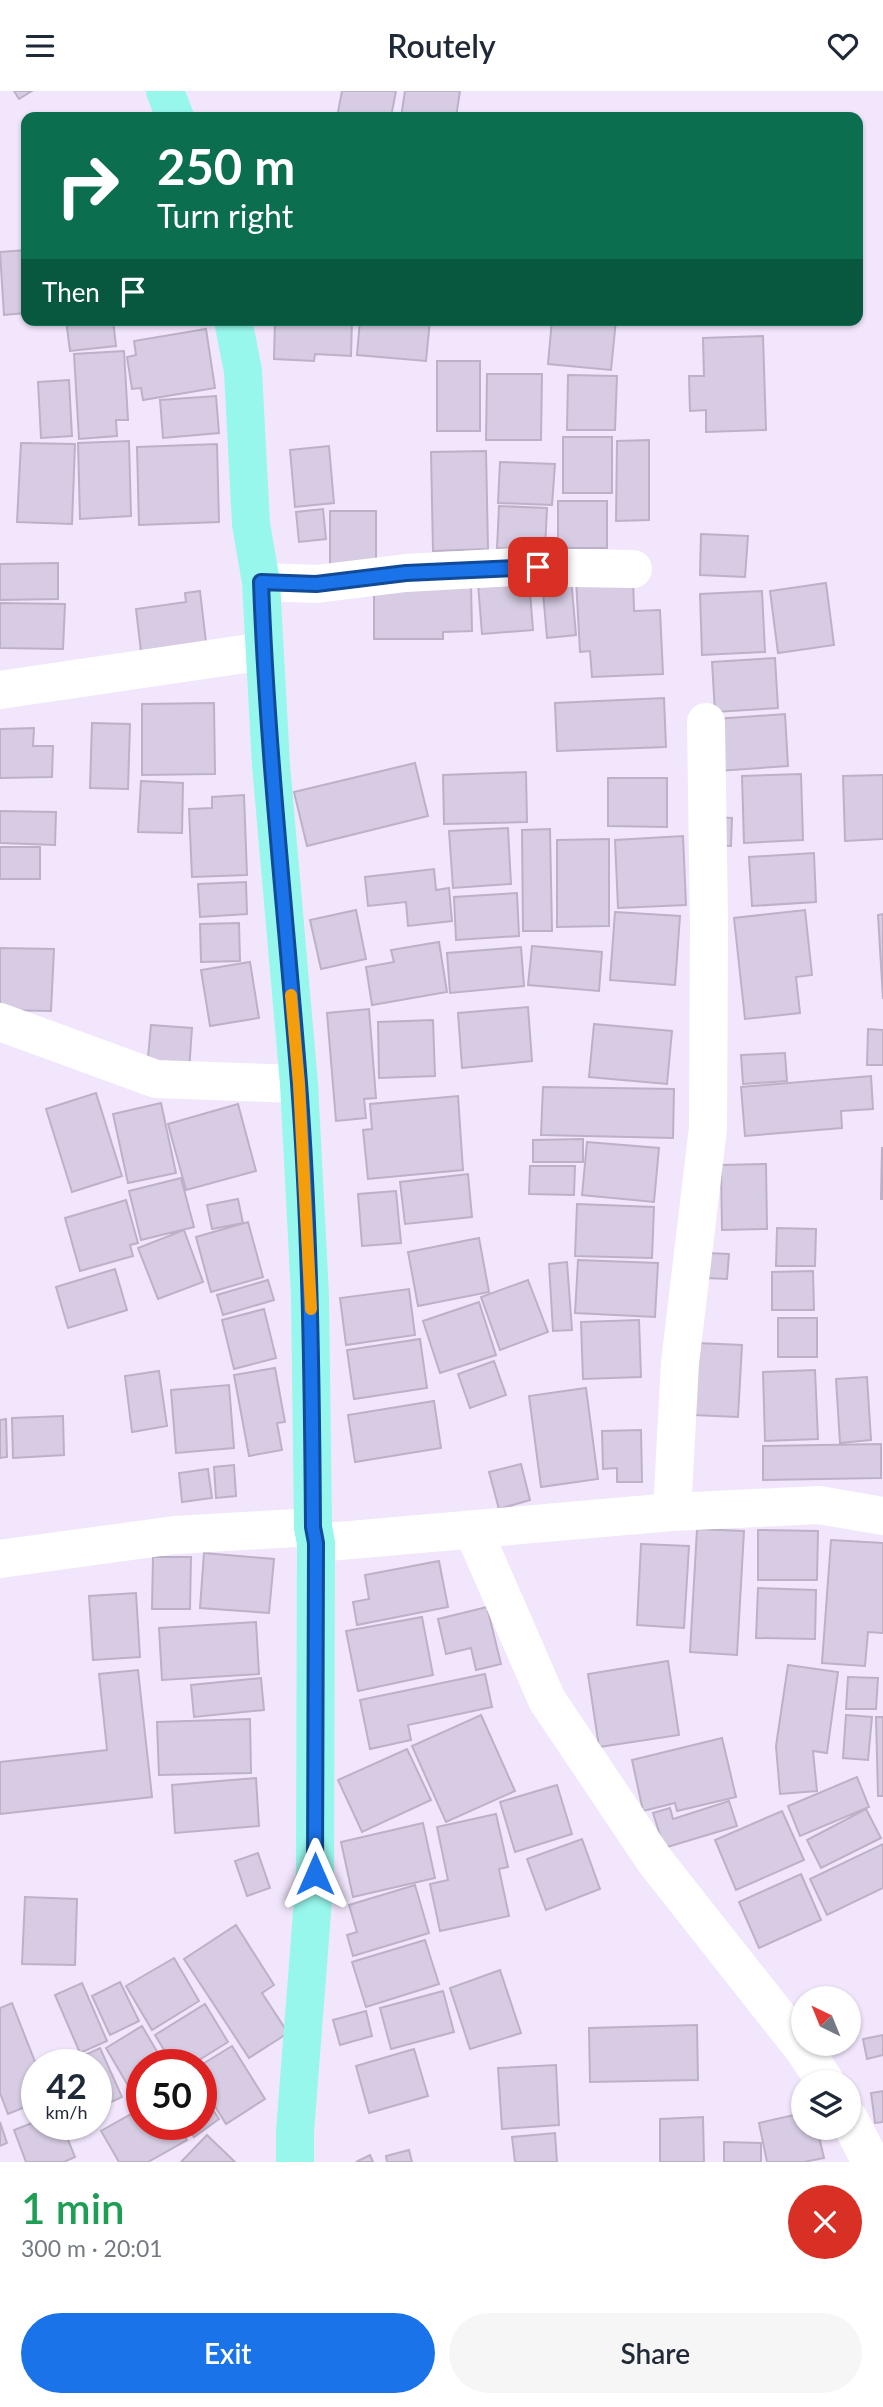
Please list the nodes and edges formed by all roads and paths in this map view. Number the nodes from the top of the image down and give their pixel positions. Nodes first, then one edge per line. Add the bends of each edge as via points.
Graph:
1 (165, 91) edge
2 (173, 112) edge
3 (234, 326) edge
4 (633, 569) dead end
5 (261, 582) junction
6 (264, 651) junction
7 (0, 689) edge
8 (706, 722) dead end
9 (0, 1022) edge
10 (299, 1084) junction
11 (672, 1512) junction
12 (883, 1516) edge
13 (473, 1530) junction
14 (314, 1535) junction
15 (0, 1559) edge
16 (818, 2070) edge
17 (860, 2140) edge
18 (295, 2162) edge
19 (871, 2162) edge

1 - 2 main road
3 - 5 main road via 243,371 251,524
4 - 5 street via 514,567 316,584
5 - 6 main road
6 - 7 street
6 - 10 main road
8 - 11 street via 708,1128 680,1363
9 - 10 street via 156,1079
10 - 14 main road via 310,1295
11 - 12 street via 819,1506
11 - 13 street
13 - 14 street
13 - 16 street via 547,1700 655,1861
14 - 15 street via 175,1535
14 - 18 main road via 315,1874
17 - 19 street

